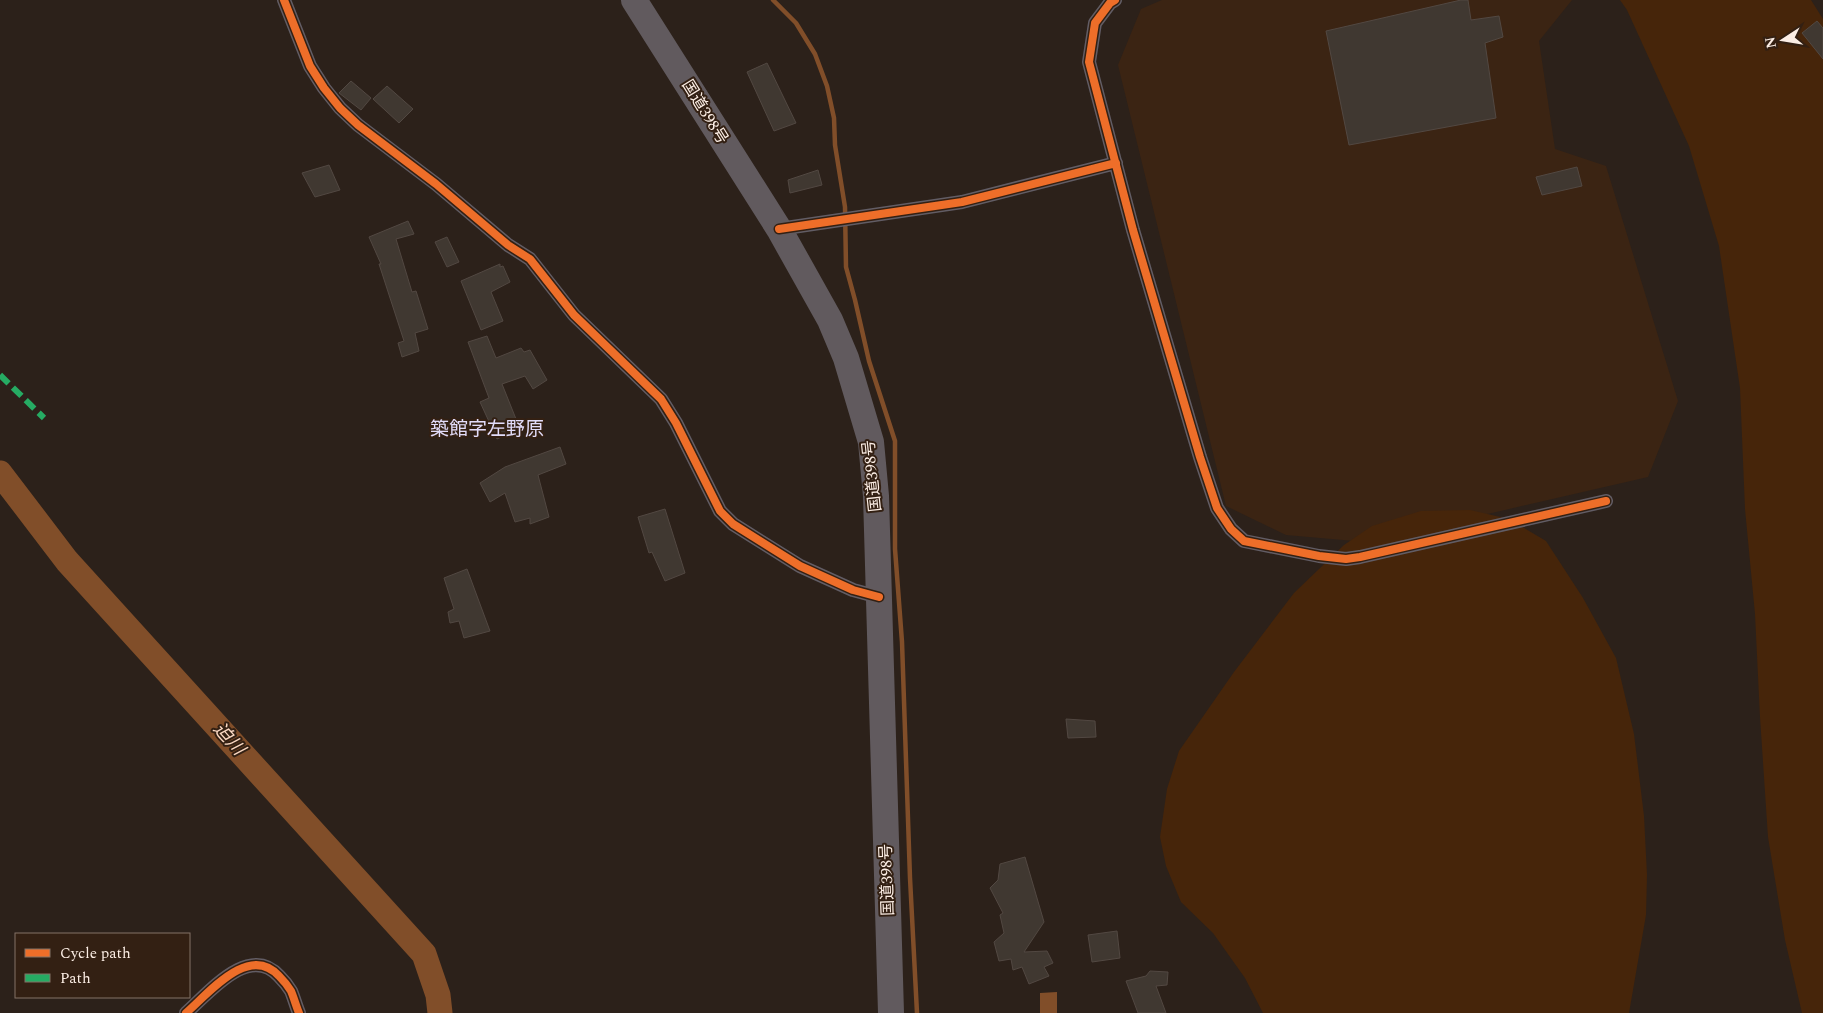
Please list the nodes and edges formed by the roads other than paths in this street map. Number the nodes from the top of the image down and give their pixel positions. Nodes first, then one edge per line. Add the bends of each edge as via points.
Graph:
1 (284, 0) edge
2 (634, 0) edge
3 (1114, 0) edge
4 (1116, 163) junction
5 (779, 229) junction
6 (1606, 501) dead end
7 (879, 597) junction
8 (186, 1013) edge
9 (299, 1013) edge
10 (891, 1013) edge

1 - 7 street via 310,66 340,108 508,245 530,259 574,314 662,399 720,511 733,524 800,566 853,590
2 - 5 highway, 国道398号
3 - 4 street via 1095,23 1089,62
4 - 5 street via 962,202
4 - 6 street via 1208,483 1223,518 1244,541 1319,556 1360,558
5 - 7 highway, 国道398号 via 830,320 858,394 871,442
7 - 10 highway, 国道398号
8 - 9 street via 233,973 244,966 262,964 275,972 290,990

